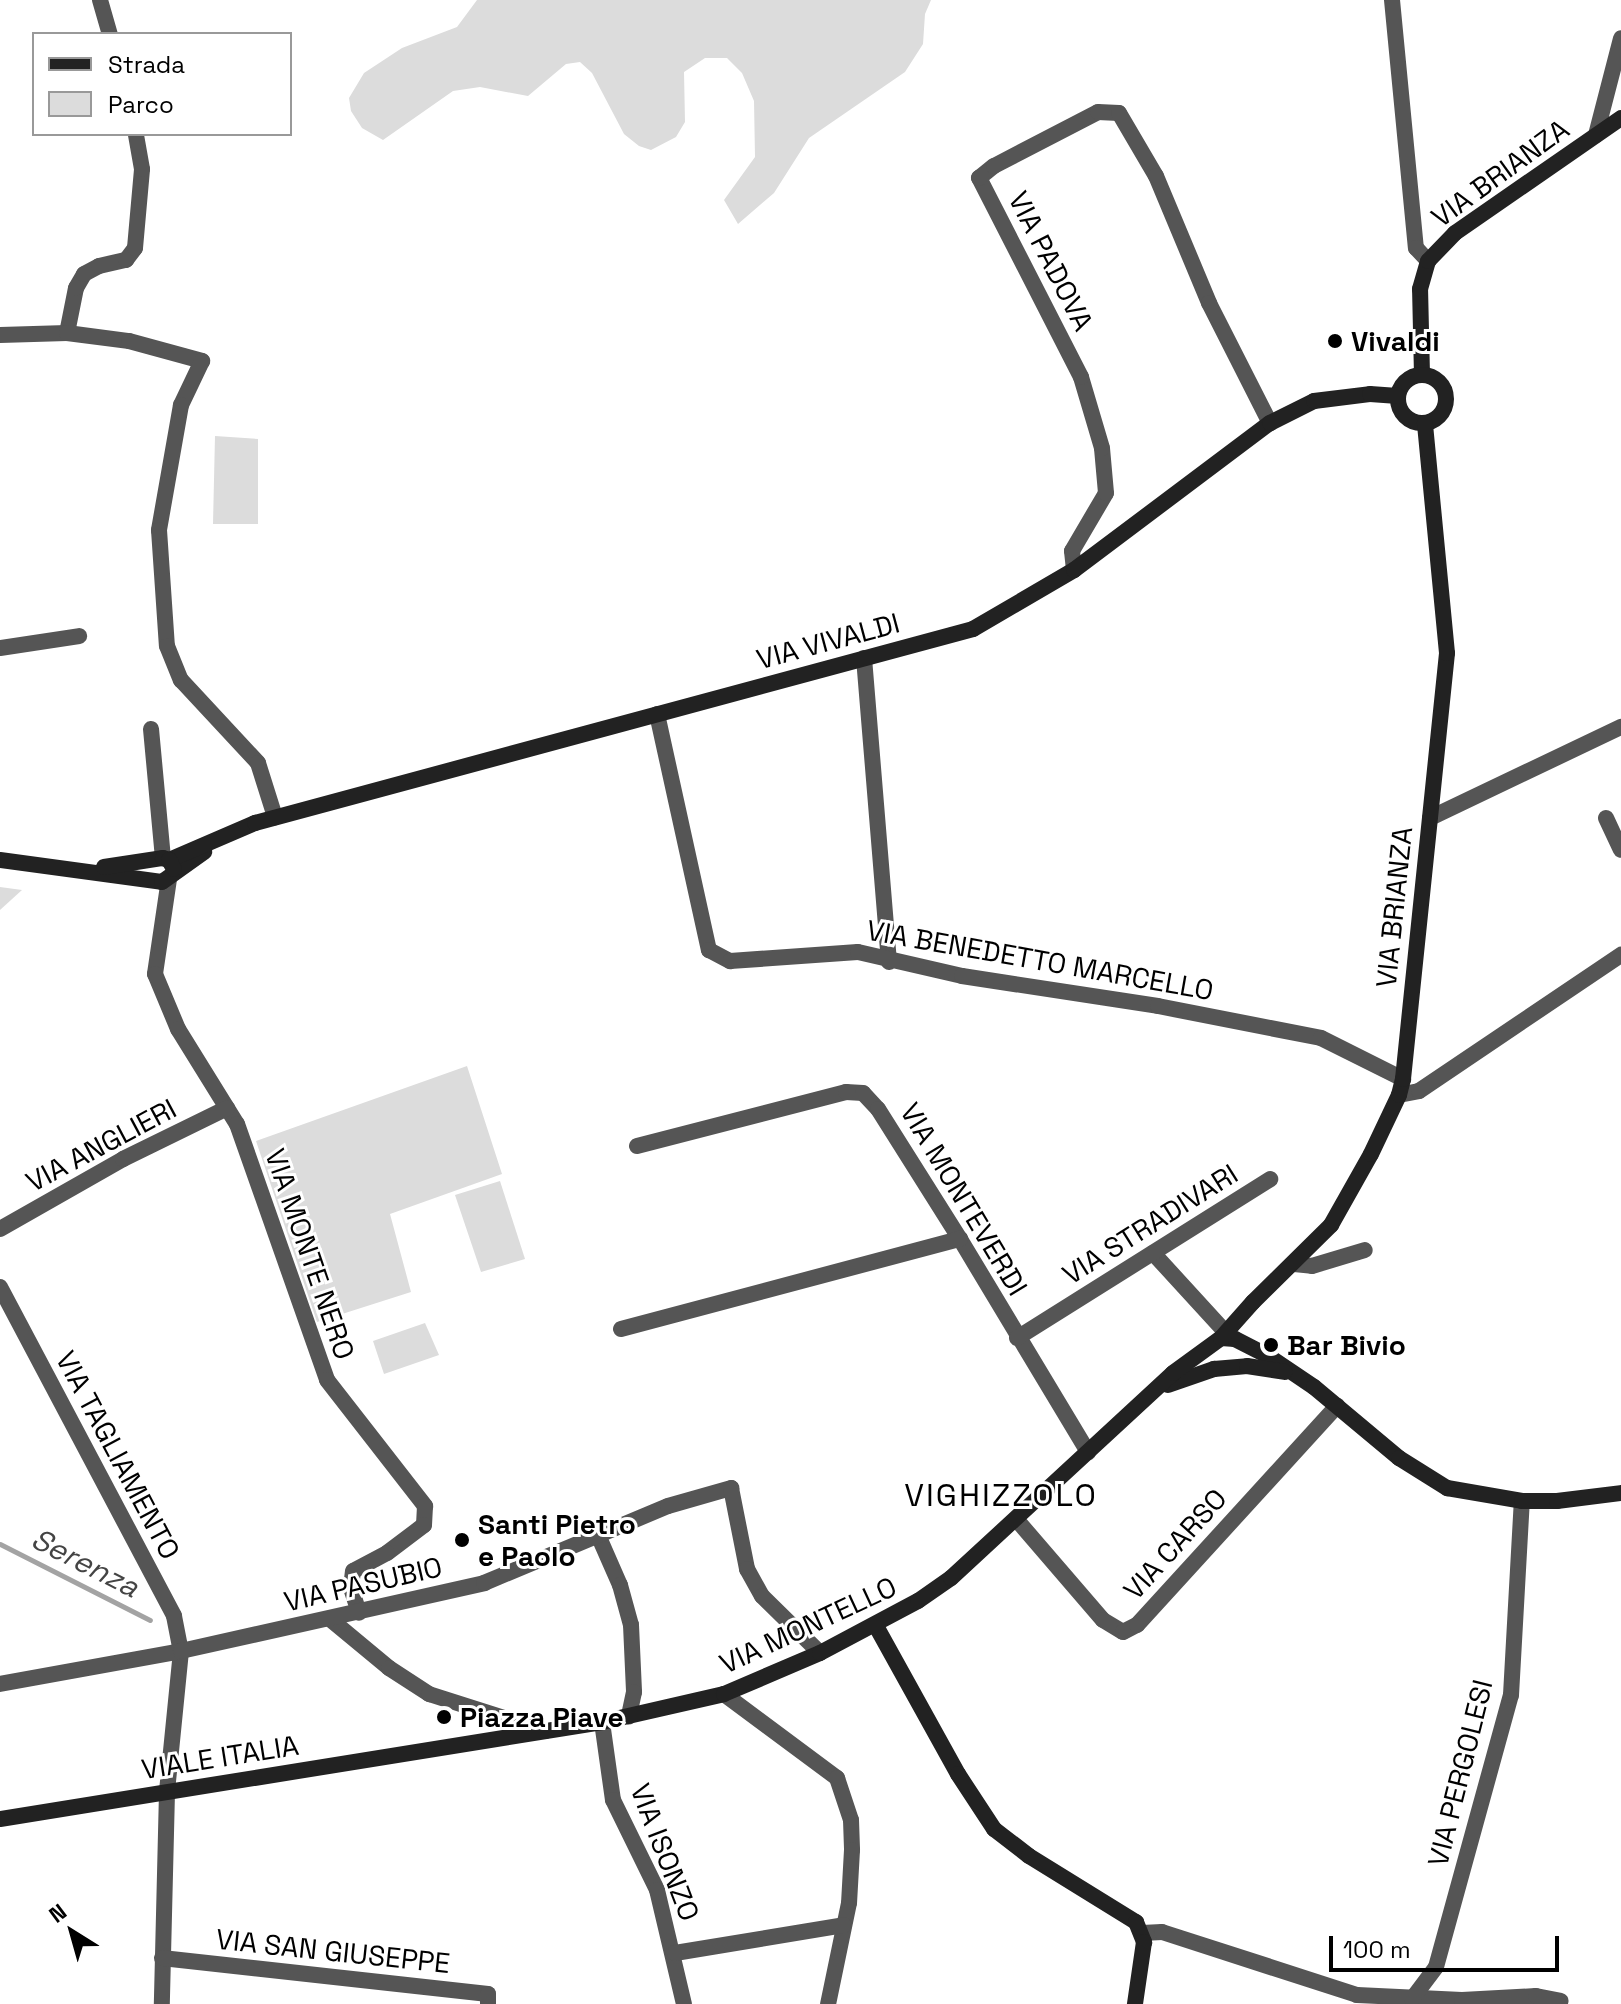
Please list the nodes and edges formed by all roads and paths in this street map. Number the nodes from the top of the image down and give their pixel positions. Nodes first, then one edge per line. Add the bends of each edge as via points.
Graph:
1 (100, 0) edge
2 (1392, 0) edge
3 (109, 32) edge
4 (1621, 38) edge
5 (1621, 118) edge
6 (1596, 135) junction
7 (136, 136) edge
8 (1428, 261) junction
9 (67, 333) junction
10 (1, 334) edge
11 (1422, 375) junction
12 (1398, 396) junction
13 (1270, 423) junction
14 (1425, 423) junction
15 (1074, 570) junction
16 (79, 636) dead end
17 (0, 648) edge
18 (864, 658) junction
19 (657, 714) junction
20 (1621, 727) edge
21 (151, 729) dead end
22 (275, 817) junction
23 (1430, 818) junction
24 (1606, 818) dead end
25 (220, 838) junction
26 (1621, 850) edge
27 (163, 859) junction
28 (0, 860) edge
29 (87, 870) junction
30 (164, 879) junction
31 (889, 962) junction
32 (1618, 962) edge
33 (1401, 1087) junction
34 (227, 1108) junction
35 (637, 1146) dead end
36 (1270, 1179) dead end
37 (0, 1229) edge
38 (960, 1239) junction
39 (1365, 1250) dead end
40 (1153, 1253) junction
41 (1294, 1264) junction
42 (0, 1287) edge
43 (621, 1329) dead end
44 (1225, 1337) junction
45 (1017, 1338) junction
46 (1229, 1368) junction
47 (1292, 1373) junction
48 (1153, 1394) junction
49 (1337, 1406) junction
50 (1088, 1452) junction
51 (1621, 1493) edge
52 (1522, 1501) junction
53 (1016, 1519) junction
54 (598, 1535) junction
55 (359, 1613) junction
56 (330, 1619) junction
57 (876, 1626) junction
58 (181, 1651) junction
59 (820, 1653) junction
60 (0, 1684) edge
61 (724, 1694) junction
62 (629, 1716) junction
63 (602, 1722) junction
64 (546, 1731) junction
65 (167, 1792) junction
66 (0, 1819) edge
67 (844, 1925) junction
68 (1142, 1933) junction
69 (675, 1953) junction
70 (162, 1958) junction
71 (1412, 1999) junction
72 (1561, 2001) dead end
73 (162, 2004) edge
74 (488, 2004) edge
75 (684, 2004) edge
76 (828, 2004) edge
77 (1135, 2004) edge

1 - 3 street
2 - 8 street via 1416,248
4 - 6 street
5 - 6 street, VIA BRIANZA
6 - 8 street, VIA BRIANZA via 1455,233
7 - 9 street via 142,169 132,257 84,274
8 - 11 street, VIA BRIANZA via 1420,289
9 - 10 street
9 - 22 street via 129,341 202,361 181,405 159,530 167,646 181,680 258,763
11 - 12 street via 1403,384
11 - 14 street via 1434,379 1445,395 1441,413
12 - 13 street, VIA VIVALDI via 1314,401
12 - 14 street via 1407,418
13 - 15 street, VIA VIVALDI
13 - 15 street, VIA PADOVA via 1209,303 1156,176 1119,113 1098,112 979,178 1081,377 1102,448 1106,493 1072,551
14 - 23 street, VIA BRIANZA via 1447,653
15 - 18 street, VIA VIVALDI via 973,629
16 - 17 street
18 - 19 street, VIA VIVALDI
18 - 31 street
19 - 22 street, VIA VIVALDI
19 - 31 street, VIA BENEDETTO MARCELLO via 709,950 730,961 858,952
20 - 23 street
21 - 27 street
22 - 25 street, VIA VIVALDI
23 - 33 street, VIA BRIANZA
24 - 26 street
25 - 27 street, VIA VIVALDI
25 - 30 street, VIA VIVALDI
27 - 29 street, VIA VIVALDI
27 - 30 street via 174,871
28 - 29 street
29 - 30 street
30 - 34 street, VIA MONTE NERO via 166,910 155,974 178,1029
31 - 33 street, VIA BENEDETTO MARCELLO via 1321,1038
32 - 33 street via 1419,1091
33 - 41 street, VIA BRIANZA via 1348,1199
34 - 37 street, VIA ANGLIERI
34 - 55 street, VIA MONTE NERO via 327,1380 425,1506 424,1525 353,1571 351,1588
35 - 38 street, VIA MONTEVERDI via 846,1092 863,1093
36 - 40 street, VIA STRADIVARI
38 - 43 street
38 - 45 street, VIA MONTEVERDI
39 - 41 street via 1312,1266
40 - 44 street
40 - 45 street, VIA STRADIVARI
41 - 44 street, VIA BRIANZA
42 - 58 street, VIA TAGLIAMENTO via 174,1616
44 - 46 street via 1211,1357
44 - 46 street via 1244,1355
44 - 47 street
44 - 48 street, VIA MONTELLO via 1185,1363
45 - 50 street, VIA MONTEVERDI
46 - 47 street, VIA MONTELLO
46 - 48 street, VIA MONTELLO via 1191,1375
47 - 49 street
48 - 50 street, VIA MONTELLO
49 - 52 street via 1399,1458 1447,1488
49 - 53 street, VIA CARSO via 1137,1625 1123,1632 1103,1620
50 - 53 street, VIA MONTELLO
51 - 52 street
52 - 71 street, VIA PERGOLESI via 1511,1695 1436,1967
53 - 57 street, VIA MONTELLO via 951,1578
54 - 55 street, VIA PASUBIO via 484,1583
54 - 59 street, VIA PASUBIO via 668,1506 731,1488 747,1569 762,1596
54 - 62 street via 631,1625 634,1692
55 - 56 street, VIA PASUBIO
56 - 58 street, VIA PASUBIO
56 - 64 street via 429,1694
57 - 59 street, VIA MONTELLO
57 - 68 street via 994,1829 1128,1915
58 - 60 street, VIA PASUBIO
58 - 65 street, VIA TAGLIAMENTO
59 - 61 street, VIA MONTELLO
61 - 62 street, VIA MONTELLO
61 - 67 street via 837,1778 851,1820
62 - 63 street, VIA MONTELLO
63 - 64 street
63 - 69 street, VIA ISONZO via 613,1800 657,1890
64 - 65 street, VIALE ITALIA
65 - 66 street, VIALE ITALIA
65 - 70 street
67 - 69 street, VIA ISONZO
67 - 76 street
68 - 71 street via 1162,1932 1357,1995
68 - 77 street via 1143,1969
69 - 75 street, VIA ISONZO
70 - 73 street
70 - 74 street, VIA SAN GIUSEPPE via 488,1994
71 - 72 street via 1536,1996

